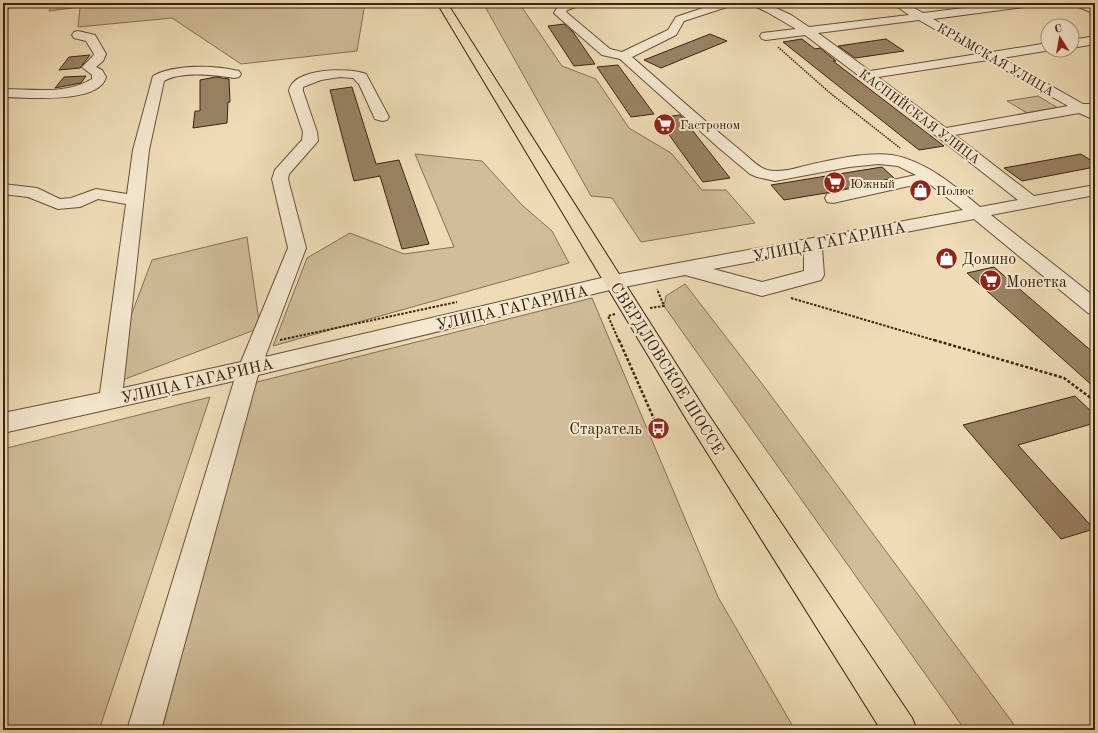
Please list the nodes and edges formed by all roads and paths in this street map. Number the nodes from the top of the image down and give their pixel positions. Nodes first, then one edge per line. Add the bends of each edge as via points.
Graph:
1 (7, 3) edge
2 (442, 3) edge
3 (578, 3) edge
4 (729, 3) edge
5 (756, 3) edge
6 (897, 3) edge
7 (1032, 3) edge
8 (1078, 3) edge
9 (3, 8) edge
10 (1095, 11) edge
11 (920, 17) junction
12 (808, 31) junction
13 (78, 35) dead end
14 (766, 36) joint
15 (1095, 40) edge
16 (1080, 43) edge
17 (1040, 48) edge
18 (624, 56) junction
19 (992, 56) junction
20 (234, 74) dead end
21 (866, 75) junction
22 (3, 94) edge
23 (1088, 107) edge
24 (1095, 116) edge
25 (382, 117) dead end
26 (943, 133) junction
27 (903, 162) junction
28 (930, 177) junction
29 (3, 189) edge
30 (1095, 190) edge
31 (833, 198) dead end
32 (134, 201) junction
33 (1031, 202) junction
34 (976, 212) junction
35 (813, 244) junction
36 (685, 268) junction
37 (614, 282) junction
38 (762, 289) junction
39 (1095, 308) edge
40 (249, 369) junction
41 (110, 400) junction
42 (1095, 401) edge
43 (3, 423) edge
44 (144, 730) edge
45 (900, 730) edge

1 - 9 street
2 - 37 main road, СВЕРДЛОВСКОЕ ШОССЕ
3 - 18 street via 562,8 560,13 606,52
4 - 18 street via 680,19 672,32
5 - 12 street, КАСПИЙСКАЯ УЛИЦА
6 - 11 street, КРЫМСКАЯ УЛИЦА
7 - 11 street
8 - 10 street
11 - 12 street
11 - 19 street, КРЫМСКАЯ УЛИЦА
12 - 14 street
12 - 21 street, КАСПИЙСКАЯ УЛИЦА
13 - 22 street via 91,38 100,54 88,67 99,77 92,86 75,92
14 - 27 path via 830,93 906,153 907,158
15 - 16 street
17 - 19 street
18 - 27 street via 724,145 763,174 775,176 877,160
19 - 21 street
19 - 23 street, КРЫМСКАЯ УЛИЦА
20 - 32 street via 202,71 160,77 142,150
21 - 26 street, КАСПИЙСКАЯ УЛИЦА
23 - 24 street, КРЫМСКАЯ УЛИЦА
23 - 26 street
25 - 40 street via 362,78 356,74 343,73 308,80 296,87 310,132 310,141 285,167 280,179 297,248
26 - 33 street, КАСПИЙСКАЯ УЛИЦА
27 - 28 street
28 - 31 street
28 - 34 street
29 - 32 street via 31,192 58,204 74,203 96,194
30 - 33 street, УЛИЦА ГАГАРИНА
32 - 41 street
33 - 34 street, УЛИЦА ГАГАРИНА
34 - 35 street, УЛИЦА ГАГАРИНА
34 - 39 street
35 - 36 street, УЛИЦА ГАГАРИНА
35 - 38 street via 814,275
36 - 37 street, УЛИЦА ГАГАРИНА
36 - 38 street
37 - 40 street, УЛИЦА ГАГАРИНА
37 - 45 main road, СВЕРДЛОВСКОЕ ШОССЕ via 696,415
38 - 42 path via 1064,378
40 - 41 street, УЛИЦА ГАГАРИНА
40 - 44 street
41 - 43 street, УЛИЦА ГАГАРИНА

